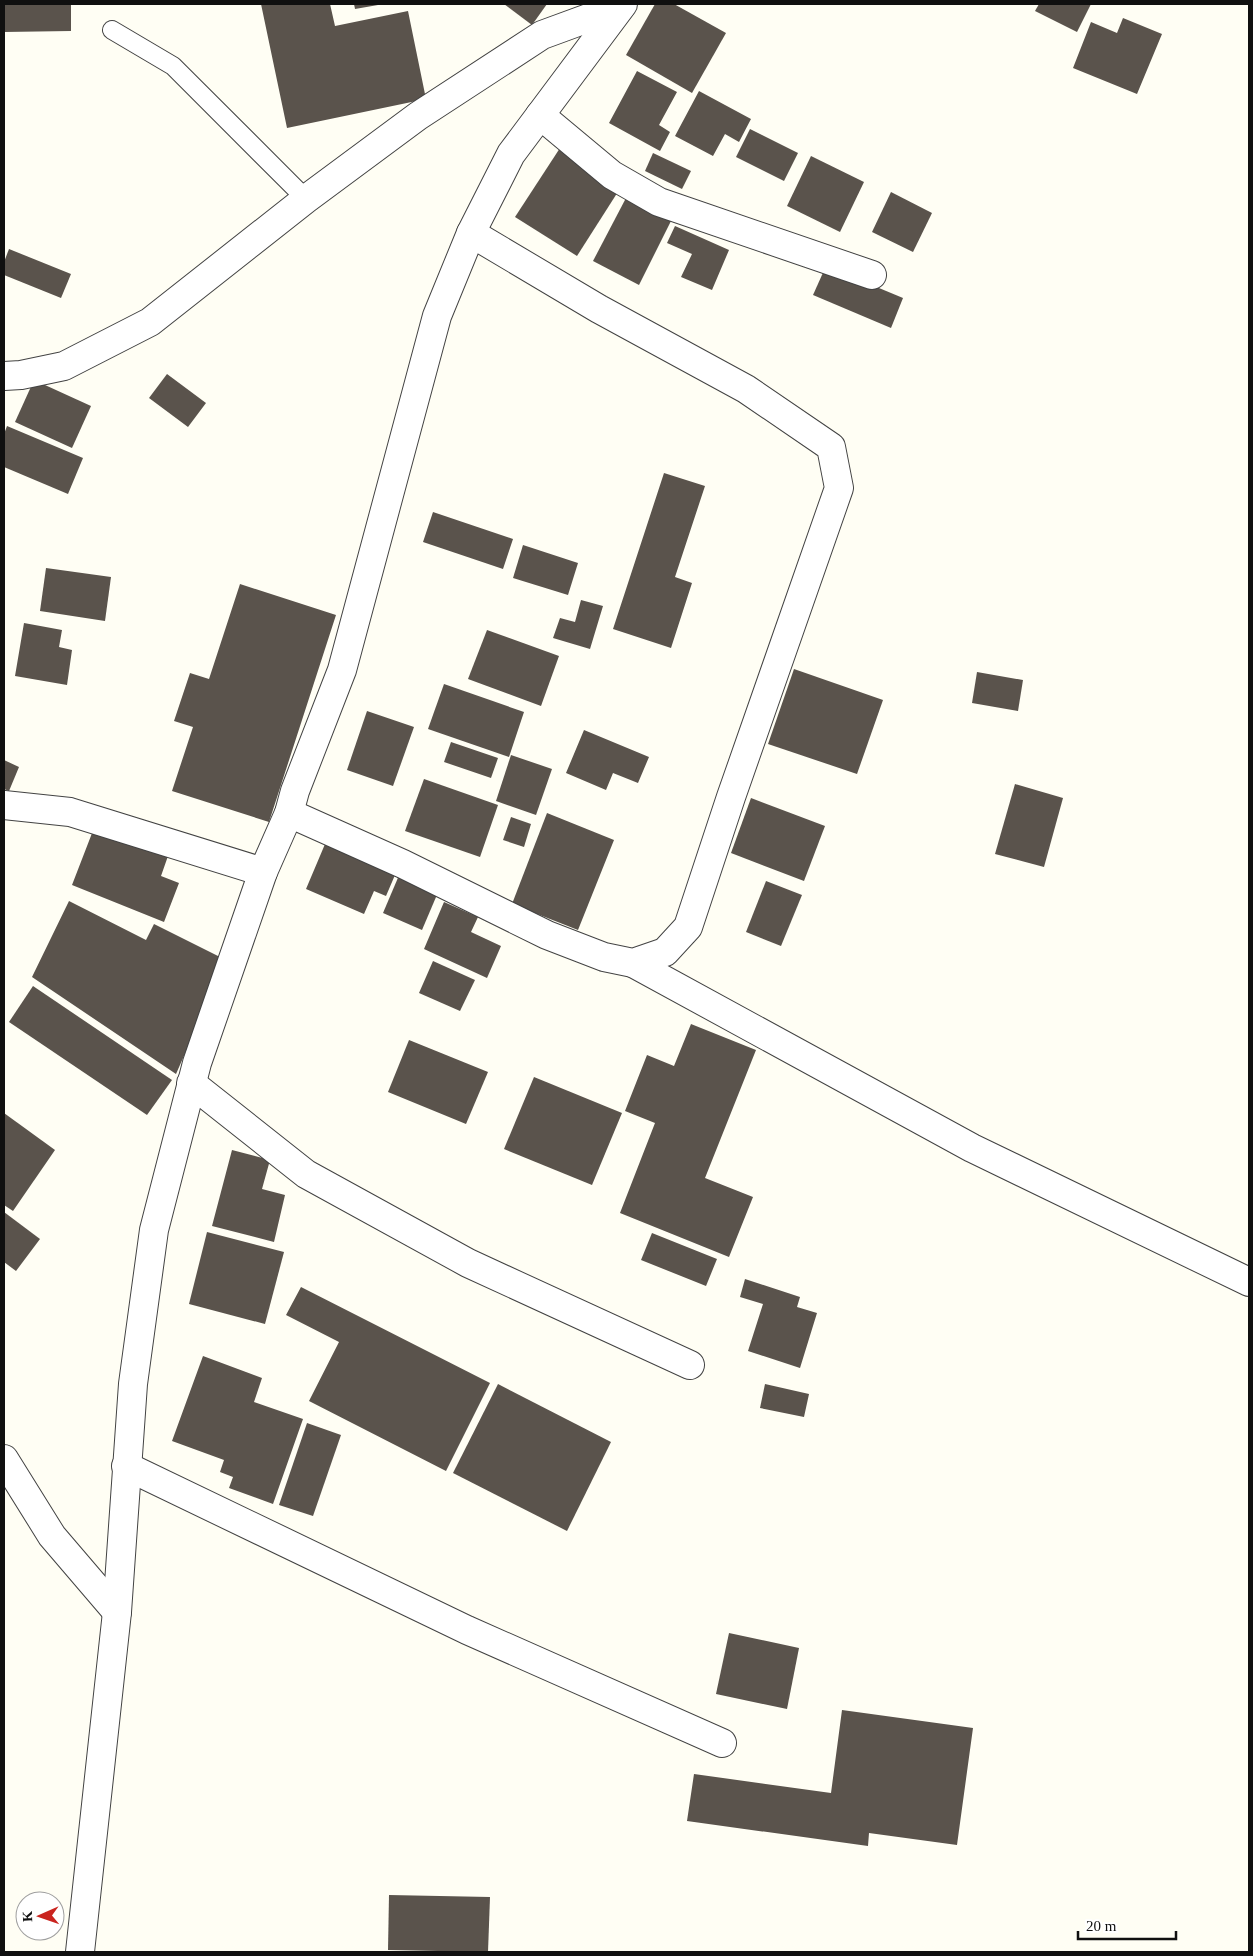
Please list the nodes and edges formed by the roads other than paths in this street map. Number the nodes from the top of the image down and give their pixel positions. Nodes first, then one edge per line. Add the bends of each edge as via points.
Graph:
1 (622, 5) edge
2 (112, 30) dead end
3 (540, 115) junction
4 (306, 199) junction
5 (471, 234) junction
6 (872, 275) dead end
7 (4, 376) edge
8 (4, 805) edge
9 (290, 813) junction
10 (263, 872) junction
11 (633, 963) junction
12 (191, 1083) junction
13 (1249, 1282) edge
14 (690, 1365) dead end
15 (4, 1459) edge
16 (126, 1466) junction
17 (117, 1612) junction
18 (722, 1743) dead end
19 (80, 1952) edge

1 - 3 street
1 - 4 street via 542,35 418,116
2 - 4 lane via 173,66
3 - 5 street via 512,154
3 - 6 street via 612,174 659,202
4 - 7 street via 150,322 64,366
5 - 9 street via 437,316 342,670
5 - 11 street via 600,310 746,389 831,447 839,488 688,927 665,952
8 - 10 street via 70,812
9 - 10 street
9 - 11 street via 548,935 604,957
10 - 12 street
11 - 13 street via 972,1148
12 - 14 street via 306,1174 468,1263
12 - 16 street via 154,1230 133,1384
15 - 17 street via 52,1536
16 - 17 street
16 - 18 street via 467,1630
17 - 19 street

